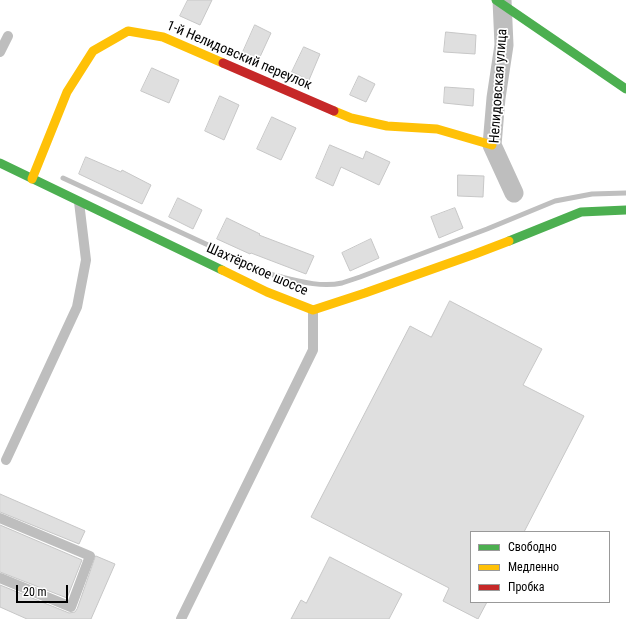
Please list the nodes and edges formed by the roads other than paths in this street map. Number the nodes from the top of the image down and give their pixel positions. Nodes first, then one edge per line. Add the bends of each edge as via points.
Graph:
1 (500, 1) edge
2 (8, 36) dead end
3 (0, 52) edge
4 (626, 89) edge
5 (492, 144) junction
6 (0, 163) edge
7 (32, 179) junction
8 (514, 193) dead end
9 (79, 202) junction
10 (626, 210) edge
11 (313, 310) junction
12 (6, 460) dead end
13 (0, 518) edge
14 (0, 578) edge
15 (181, 619) edge

1 - 4 street
1 - 5 street, Нелидовская улица via 504,45
2 - 3 lane
5 - 7 street, 1-й Нелидовский переулок via 437,129 387,126 351,118 163,36 128,31 93,51 67,92
5 - 8 street, Нелидовская улица
6 - 7 street, Шахтёрское шоссе
7 - 9 street, Шахтёрское шоссе
9 - 11 street, Шахтёрское шоссе via 267,292
9 - 12 lane via 86,260 77,307
10 - 11 street, Шахтёрское шоссе via 581,212 475,254
11 - 15 lane via 314,350
13 - 14 lane via 90,556 71,607

